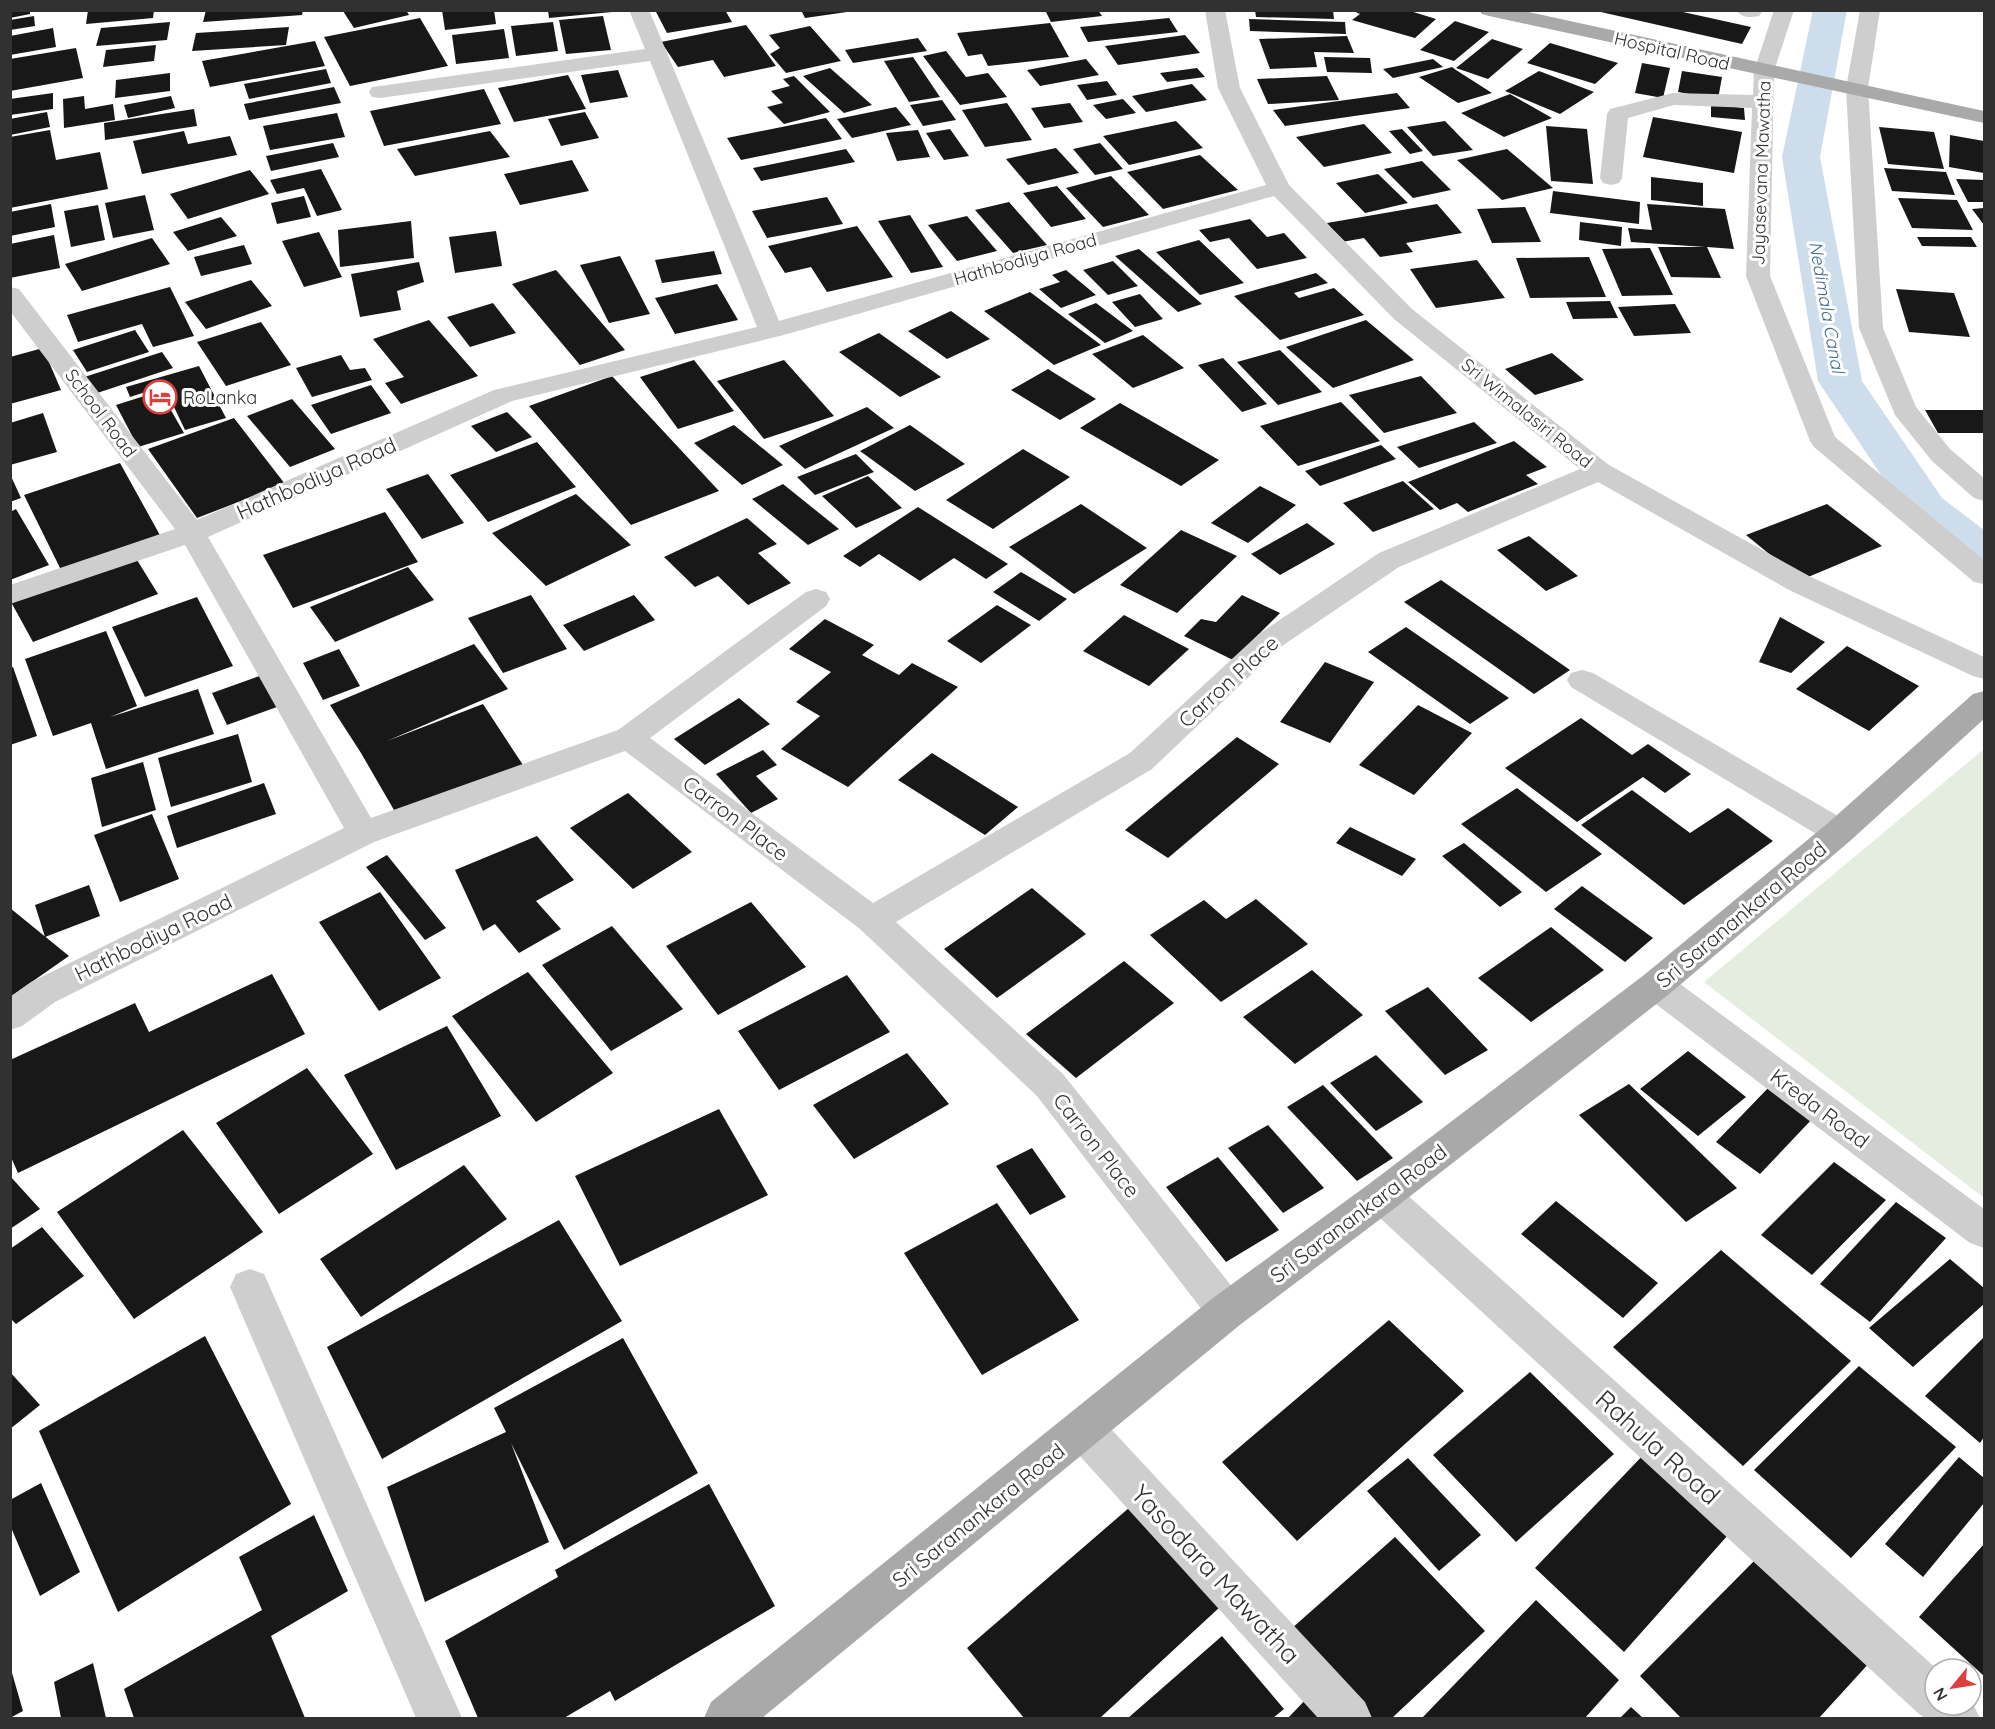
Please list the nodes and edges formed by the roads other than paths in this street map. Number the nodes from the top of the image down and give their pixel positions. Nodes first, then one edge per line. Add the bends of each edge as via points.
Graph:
1 (639, 10) edge
2 (1215, 10) edge
3 (1489, 10) edge
4 (1784, 10) edge
5 (1870, 10) edge
6 (656, 54) junction
7 (1764, 71) junction
8 (1857, 88) junction
9 (380, 92) dead end
10 (1764, 102) junction
11 (1984, 117) edge
12 (1611, 178) dead end
13 (1279, 188) junction
14 (10, 294) edge
15 (771, 331) junction
16 (1599, 471) junction
17 (1984, 492) edge
18 (192, 533) junction
19 (1984, 575) edge
20 (10, 596) edge
21 (816, 599) dead end
22 (1984, 669) edge
23 (1582, 680) dead end
24 (1984, 702) edge
25 (628, 738) junction
26 (1839, 832) junction
27 (363, 833) junction
28 (872, 920) junction
29 (1656, 984) junction
30 (10, 1016) edge
31 (1382, 1196) junction
32 (1984, 1231) edge
33 (250, 1287) dead end
34 (1227, 1311) junction
35 (1083, 1429) junction
36 (1923, 1687) edge
37 (439, 1719) edge
38 (727, 1719) edge
39 (1348, 1719) edge

1 - 6 street
2 - 13 street, Sri Wimalasiri Road via 1230,88
3 - 7 main road, Hospital Road
4 - 7 street, Jayasevana Mawatha
5 - 8 street
6 - 9 street
6 - 15 street
7 - 8 main road, Hospital Road
7 - 10 street, Jayasevana Mawatha
8 - 11 main road, Hospital Road
8 - 17 street via 1871,328 1904,409 1941,455
10 - 12 street via 1674,99 1618,114
10 - 19 street, Jayasevana Mawatha via 1758,276 1823,441
13 - 15 street, Hathbodiya Road
13 - 16 street, Sri Wimalasiri Road via 1403,314
14 - 18 street, School Road
15 - 18 street, Hathbodiya Road via 503,395
16 - 22 street, Sri Wimalasiri Road via 1801,584
16 - 28 street, Carron Place via 1389,560 1269,641 1141,761
18 - 20 street, Hathbodiya Road
18 - 27 street
21 - 25 street, Hathbodiya Road
23 - 26 street
24 - 26 main road, Sri Saranankara Road
25 - 27 street, Hathbodiya Road
25 - 28 street, Carron Place
26 - 29 main road, Sri Saranankara Road
27 - 30 street, Hathbodiya Road via 43,992
28 - 34 street, Carron Place via 1050,1085
29 - 31 main road, Sri Saranankara Road
29 - 32 street, Kreda Road
31 - 34 main road, Sri Saranankara Road
31 - 36 street, Rahula Road
33 - 37 street
34 - 35 main road, Sri Saranankara Road
35 - 38 main road, Sri Saranankara Road
35 - 39 street, Yasodara Mawatha

